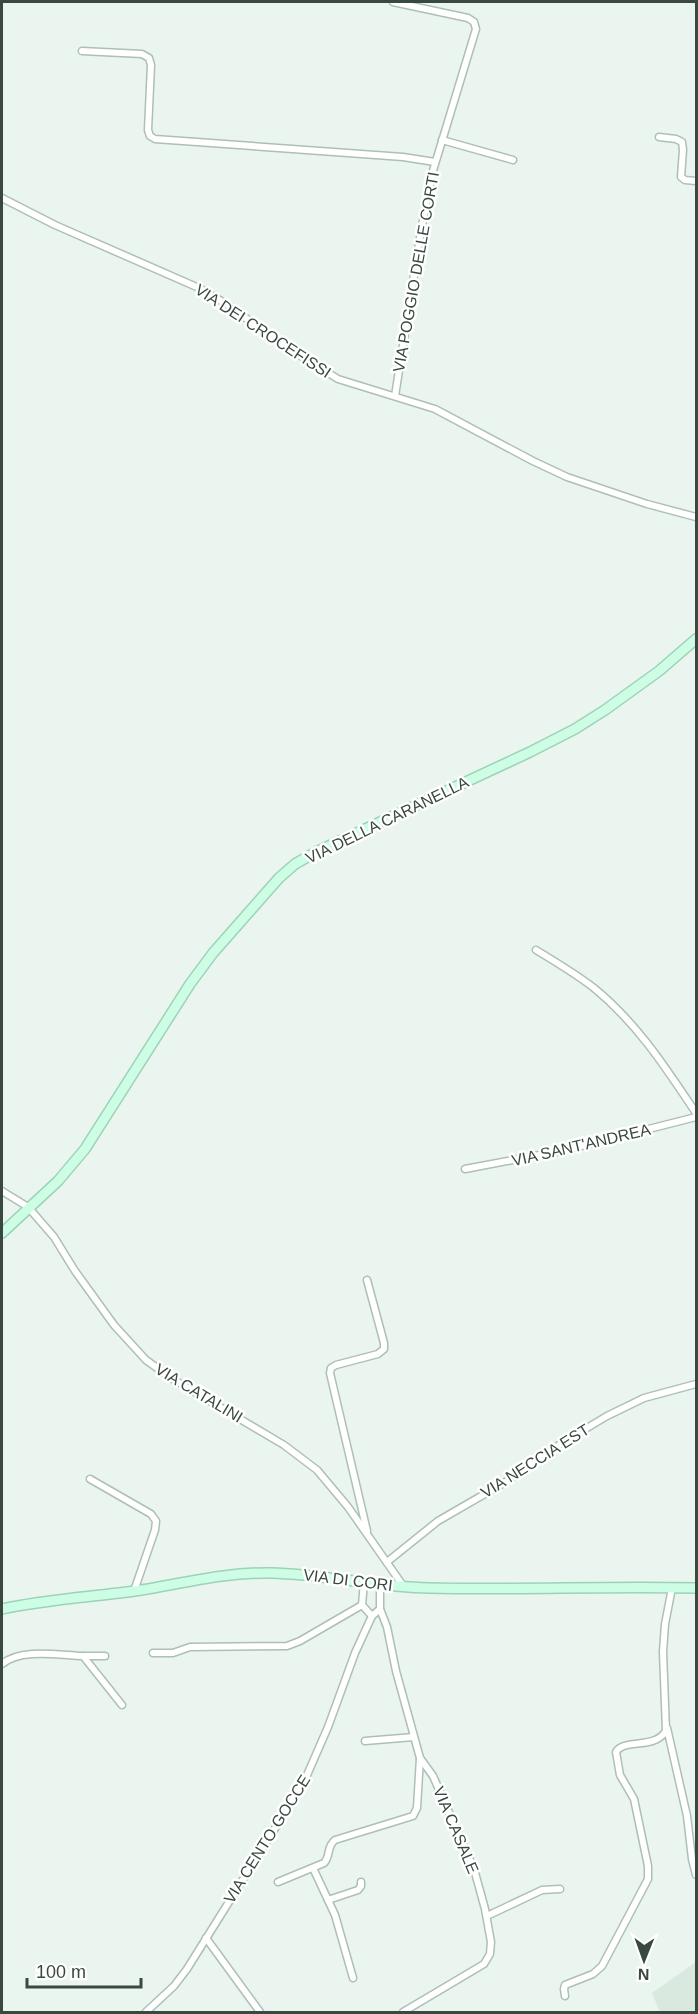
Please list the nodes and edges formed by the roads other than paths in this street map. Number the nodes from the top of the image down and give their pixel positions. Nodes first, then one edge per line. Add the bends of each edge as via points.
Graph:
1 (393, 2) edge
2 (82, 51) dead end
3 (659, 137) dead end
4 (442, 140) junction
5 (513, 160) dead end
6 (435, 162) junction
7 (696, 181) edge
8 (2, 198) edge
9 (395, 396) junction
10 (696, 517) edge
11 (696, 639) edge
12 (536, 950) dead end
13 (696, 1113) edge
14 (696, 1117) edge
15 (465, 1169) dead end
16 (2, 1191) edge
17 (28, 1208) junction
18 (2, 1233) edge
19 (367, 1280) dead end
20 (696, 1383) edge
21 (90, 1479) dead end
22 (368, 1534) junction
23 (387, 1562) junction
24 (364, 1582) junction
25 (380, 1584) junction
26 (404, 1587) junction
27 (672, 1588) junction
28 (696, 1588) edge
29 (134, 1591) junction
30 (362, 1605) junction
31 (2, 1609) edge
32 (380, 1609) junction
33 (372, 1616) junction
34 (153, 1653) dead end
35 (82, 1656) junction
36 (105, 1656) dead end
37 (2, 1665) edge
38 (122, 1705) dead end
39 (667, 1727) junction
40 (414, 1737) junction
41 (365, 1741) dead end
42 (420, 1758) junction
43 (313, 1868) junction
44 (696, 1875) edge
45 (278, 1882) dead end
46 (361, 1882) dead end
47 (560, 1889) dead end
48 (328, 1900) junction
49 (487, 1916) junction
50 (207, 1938) junction
51 (353, 1978) dead end
52 (565, 1996) dead end
53 (146, 2013) edge
54 (260, 2013) edge
55 (403, 2013) edge

1 - 4 street, VIA POGGIO DELLE CORTI via 468,18 476,26
2 - 6 street via 142,54 149,58 148,130 155,139
3 - 7 street via 682,142 681,177
4 - 5 street
4 - 6 street, VIA POGGIO DELLE CORTI
6 - 9 street, VIA POGGIO DELLE CORTI
8 - 9 street, VIA DEI CROCEFISSI via 199,288 338,379
9 - 10 street, VIA DEI CROCEFISSI via 444,413 567,477
11 - 17 main road, VIA DELLA CARANELLA via 606,710 575,729 316,852 286,872 200,970 86,1149
12 - 13 street via 592,987 628,1020
14 - 15 street, VIA SANT'ANDREA via 561,1151
16 - 17 street, VIA CATALINI
17 - 18 main road, VIA DELLA CARANELLA
17 - 22 street, VIA CATALINI via 58,1241 70,1264 142,1357 301,1456 331,1485
19 - 22 street via 384,1349 336,1365 330,1373
20 - 23 street, VIA NECCIA EST via 644,1398 607,1416 438,1521
21 - 29 street via 155,1519 155,1530
22 - 23 street, VIA CATALINI
23 - 26 street, VIA CATALINI
24 - 25 main road, VIA DI CORI
24 - 29 main road, VIA DI CORI via 259,1573
24 - 30 street
25 - 26 main road, VIA DI CORI
25 - 32 street, VIA CASALE
26 - 27 main road, VIA DI CORI
27 - 28 main road, VIA DI CORI
27 - 39 street via 663,1652
29 - 31 main road, VIA DI CORI
30 - 33 street
30 - 34 street via 285,1646 192,1647 173,1653
32 - 33 street
32 - 40 street, VIA CASALE
33 - 50 street, VIA CENTO GOCCE via 301,1787
35 - 36 street
35 - 37 street via 26,1654
35 - 38 street
39 - 44 street
39 - 52 street via 655,1741 616,1750 620,1775 635,1804 648,1879 602,1966 593,1974 565,1984
40 - 41 street
40 - 42 street, VIA CASALE
42 - 43 street via 414,1815 335,1840 326,1862
42 - 49 street, VIA CASALE via 435,1780 474,1869
43 - 45 street
43 - 48 street
46 - 48 street via 358,1890
47 - 49 street via 542,1890
48 - 51 street
49 - 55 street, VIA CASALE via 491,1948 485,1962
50 - 53 street, VIA CENTO GOCCE via 179,1979
50 - 54 street

